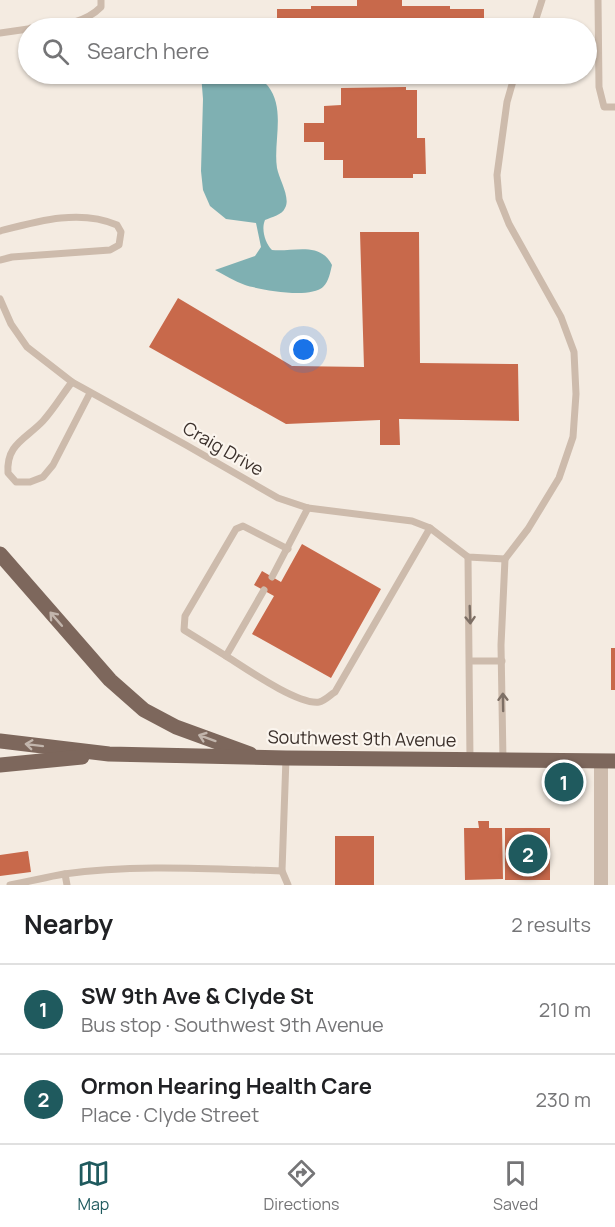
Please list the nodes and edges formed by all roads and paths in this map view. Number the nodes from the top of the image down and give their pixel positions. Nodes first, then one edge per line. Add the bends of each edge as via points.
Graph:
1 (101, 0) edge
2 (542, 0) edge
3 (598, 0) edge
4 (87, 18) edge
5 (536, 18) edge
6 (18, 31) edge
7 (0, 33) edge
8 (512, 84) edge
9 (615, 107) edge
10 (0, 231) edge
11 (0, 260) edge
12 (0, 299) edge
13 (72, 382) junction
14 (90, 393) junction
15 (308, 508) junction
16 (430, 528) junction
17 (288, 549) junction
18 (0, 554) edge
19 (468, 557) junction
20 (505, 559) junction
21 (272, 577) dead end
22 (264, 590) dead end
23 (226, 656) junction
24 (470, 661) junction
25 (502, 661) junction
26 (0, 741) edge
27 (109, 754) junction
28 (262, 758) junction
29 (286, 758) junction
30 (470, 760) junction
31 (503, 760) junction
32 (608, 761) edge
33 (0, 765) edge
34 (282, 871) junction
35 (65, 874) junction
36 (10, 885) edge
37 (67, 885) edge
38 (288, 885) edge
39 (601, 885) edge

1 - 4 lane via 101,7
2 - 5 lane
3 - 9 lane via 599,87 604,107
6 - 7 lane
8 - 20 lane via 497,175 499,199 561,317 574,352 576,394 573,437 559,478
10 - 11 lane via 78,216 104,219 117,225 121,232 119,245 110,250
12 - 13 lane, Craig Drive via 27,347
13 - 14 lane, Craig Drive
13 - 14 lane via 43,421 13,448 7,462 8,473 16,482 43,477 53,465
14 - 15 lane, Craig Drive via 278,498
15 - 16 lane, Craig Drive via 412,521
15 - 17 lane
16 - 19 lane, Craig Drive
16 - 23 lane via 335,692 321,702 305,702
17 - 21 lane
17 - 23 lane via 243,526 236,529 190,607 184,630
28 -> 18 main road via 176,727 144,710 110,680
19 - 20 lane
19 -> 24 lane
20 - 25 lane
22 - 23 lane
24 - 25 lane
24 - 30 lane
31 -> 25 lane
27 -> 26 main road, Southwest 9th Avenue
27 - 28 main road, Southwest 9th Avenue
27 - 33 main road, Southwest 9th Avenue
28 - 29 main road, Southwest 9th Avenue
29 - 30 main road, Southwest 9th Avenue
29 - 34 lane
30 - 31 main road, Southwest 9th Avenue
31 - 32 main road, Southwest 9th Avenue
32 - 39 street
34 - 35 lane via 150,869
34 - 38 lane
35 - 36 lane
35 - 37 lane

